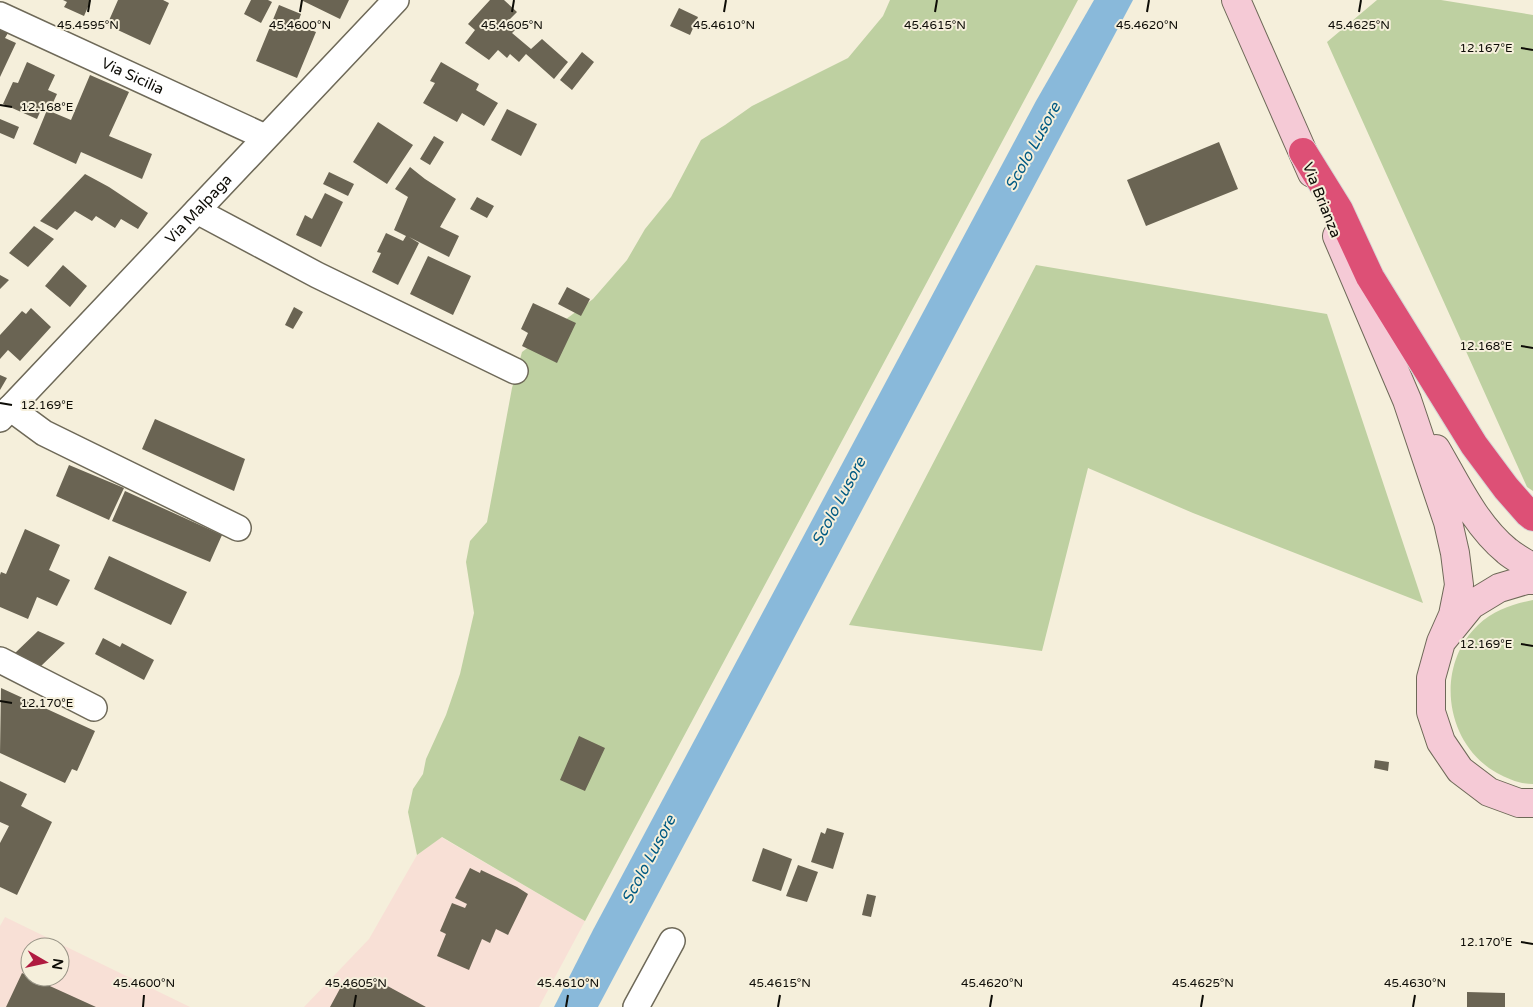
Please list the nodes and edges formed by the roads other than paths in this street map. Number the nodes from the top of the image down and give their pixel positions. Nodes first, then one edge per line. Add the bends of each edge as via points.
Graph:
1 (396, 0) edge
2 (1236, 0) edge
3 (0, 15) edge
4 (266, 137) junction
5 (1303, 152) junction
6 (197, 211) junction
7 (515, 371) dead end
8 (1407, 400) junction
9 (5, 414) edge
10 (1533, 516) edge
11 (238, 528) dead end
12 (1533, 568) edge
13 (1533, 580) edge
14 (1442, 642) junction
15 (0, 660) edge
16 (94, 708) dead end
17 (1528, 806) edge
18 (672, 941) dead end
19 (636, 1007) edge

1 - 4 street, Via Malpaga
2 - 5 main road, Via Brianza
3 - 4 street, Via Sicilia
4 - 6 street, Via Malpaga
5 - 8 main road, Via Brianza
5 - 10 highway via 1339,210 1370,276 1474,445 1506,488
6 - 7 street via 317,275
6 - 9 street, Via Malpaga
8 - 12 main road via 1487,530 1508,552
8 - 14 main road via 1448,522 1455,554 1459,585 1453,615
9 - 11 street
13 - 14 main road via 1499,588 1471,605
14 - 17 main road via 1431,678 1431,712 1441,742 1460,770 1489,792
15 - 16 street
18 - 19 street

